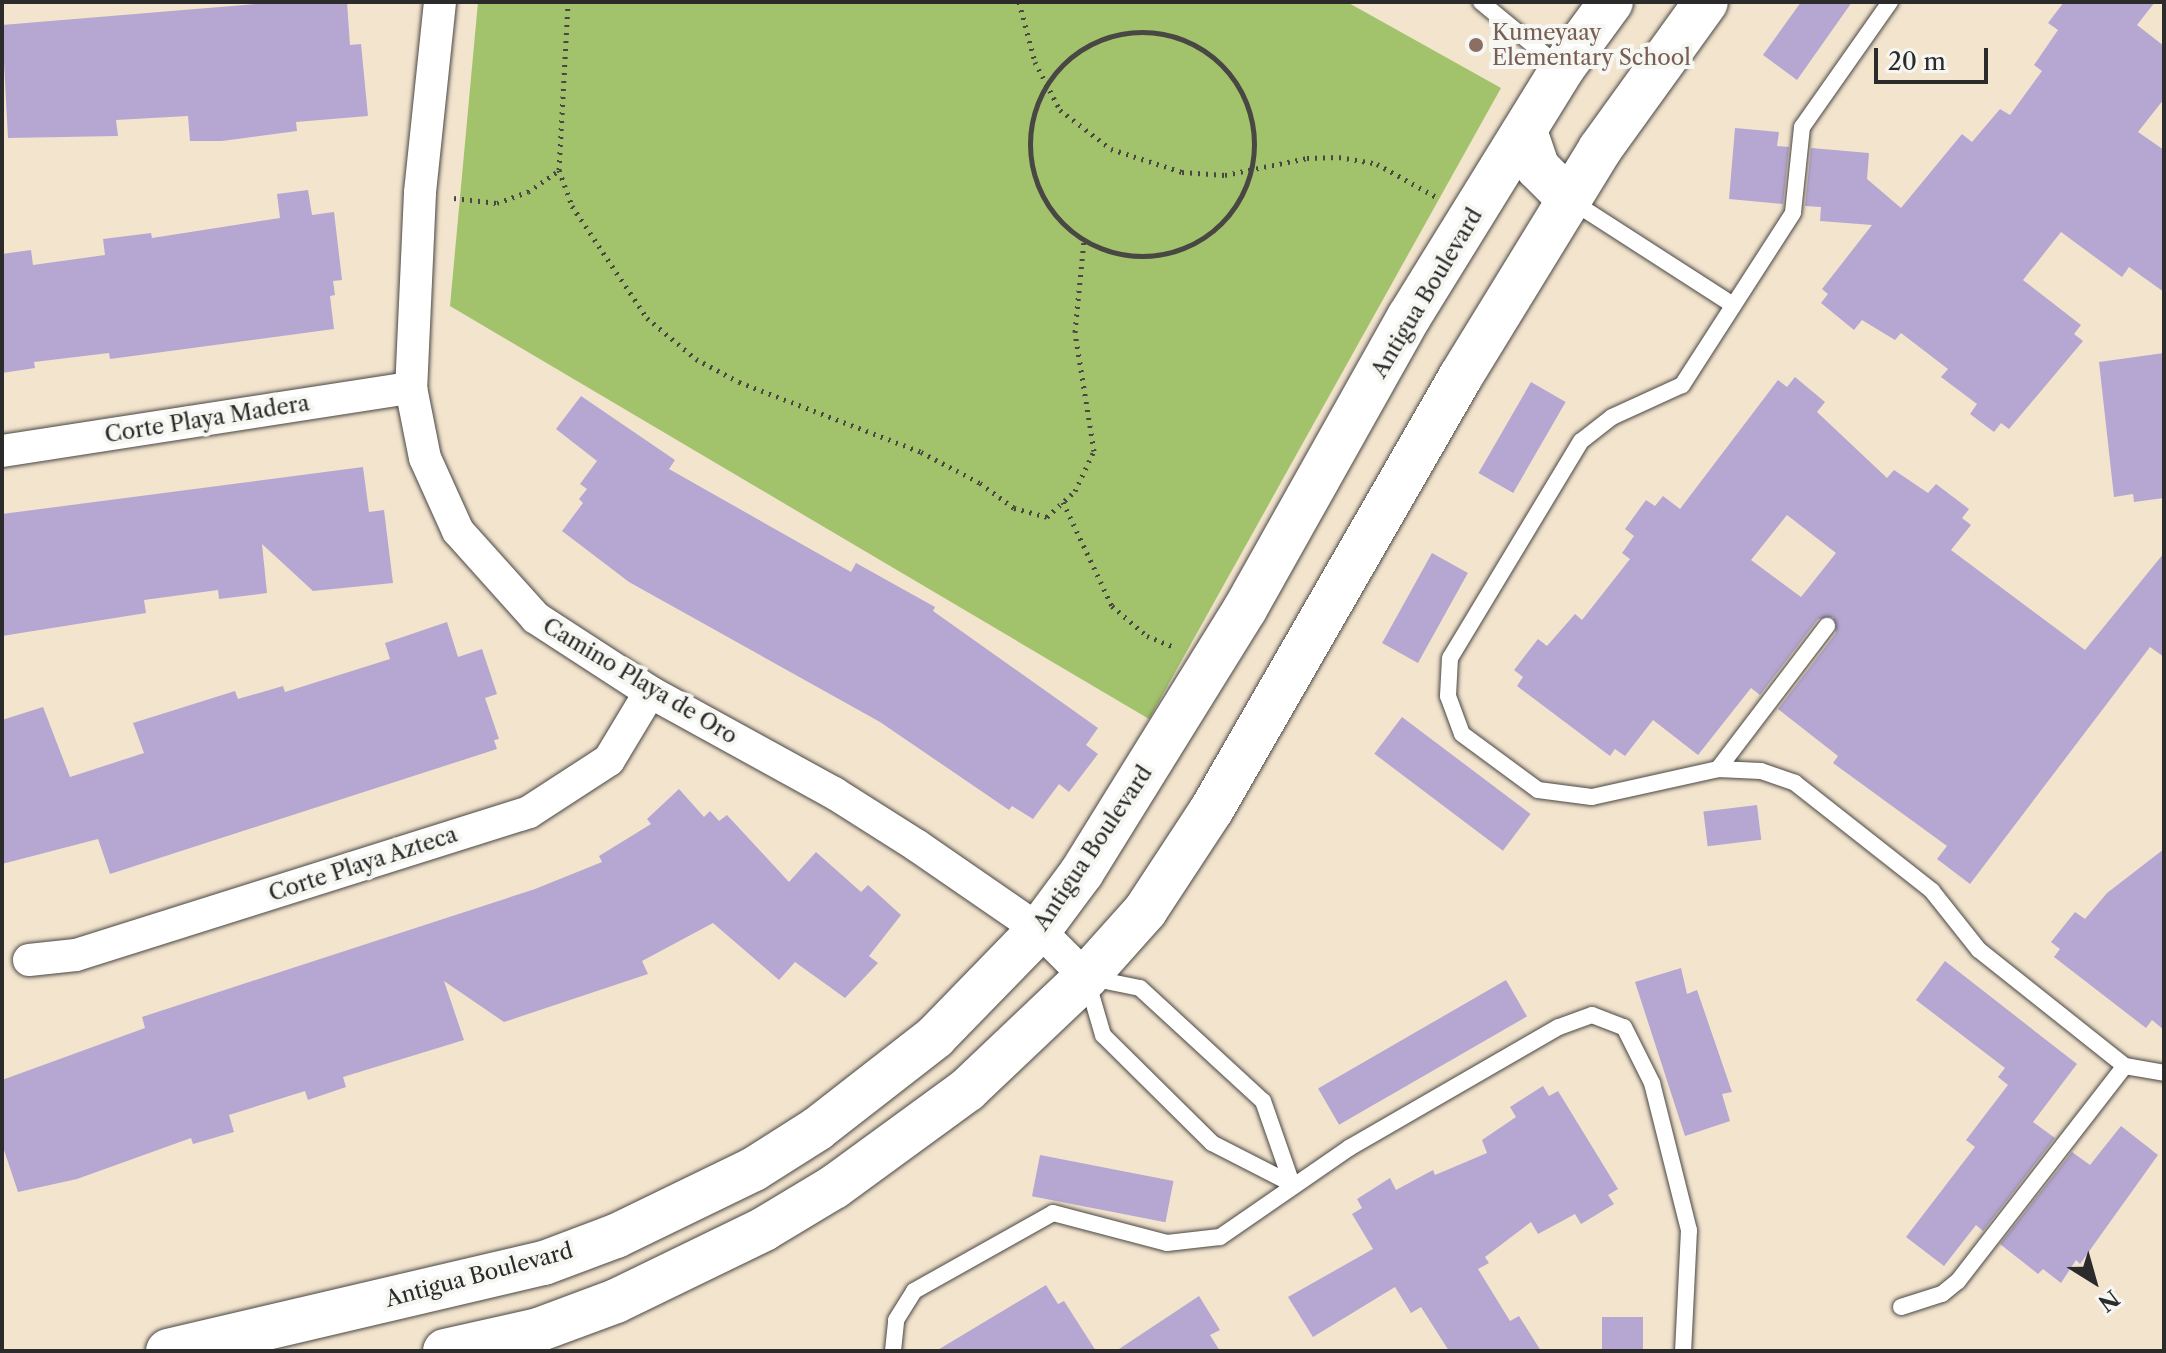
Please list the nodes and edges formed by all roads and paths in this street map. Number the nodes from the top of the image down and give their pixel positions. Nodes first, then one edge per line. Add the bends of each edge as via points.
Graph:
1 (440, 2) edge
2 (568, 2) edge
3 (1019, 2) edge
4 (1481, 2) edge
5 (1611, 2) edge
6 (1706, 2) edge
7 (1890, 2) edge
8 (1562, 69) junction
9 (1048, 83) junction
10 (1525, 131) junction
11 (1252, 167) junction
12 (559, 170) junction
13 (420, 193) junction
14 (1569, 199) junction
15 (1434, 214) dead end
16 (1084, 241) junction
17 (1733, 305) junction
18 (411, 388) junction
19 (2, 451) edge
20 (1063, 502) junction
21 (1827, 626) dead end
22 (1185, 650) dead end
23 (650, 692) junction
24 (1718, 769) junction
25 (1039, 930) junction
26 (29, 960) dead end
27 (1086, 977) junction
28 (2125, 1066) junction
29 (2164, 1073) edge
30 (1292, 1184) junction
31 (1901, 1307) dead end
32 (168, 1351) edge
33 (445, 1351) edge
34 (893, 1351) edge
35 (1683, 1351) edge

1 - 13 street, Camino Playa de Oro
2 - 12 path
3 - 9 path via 1035,62
4 - 8 lane
5 - 8 main road, Antigua Boulevard
6 - 14 main road
7 - 17 lane via 1802,127 1793,213
8 - 10 main road, Antigua Boulevard
9 - 11 path via 1060,110 1111,149 1182,172 1225,175
9 - 11 path via 1086,46 1110,36 1150,33 1188,41 1229,72 1243,95 1253,132
9 - 16 path via 1029,139 1032,169 1051,210
10 - 14 main road via 1538,168
10 - 25 main road, Antigua Boulevard via 1409,317 1237,622 1133,792
11 - 15 path via 1339,157 1377,164 1442,200
11 - 16 path via 1238,203 1215,229 1185,248 1128,255
12 - 13 path via 528,192 497,203
12 - 20 path via 572,206 647,318 696,359 739,382 921,452 1014,508 1047,517
13 - 18 street, Camino Playa de Oro
14 - 17 lane
14 - 27 main road via 1212,809 1145,911
16 - 20 path via 1075,332 1094,451 1075,491
17 - 24 lane via 1682,385 1612,417 1581,441 1450,658 1449,683 1462,734 1538,790 1592,797
18 - 19 street, Corte Playa Madera
18 - 23 street, Camino Playa de Oro via 425,458 458,531 484,566 536,618
20 - 22 path via 1112,606 1147,636
21 - 24 lane
23 - 25 street, Camino Playa de Oro via 834,793
23 - 26 street, Corte Playa Azteca via 609,760 529,812 76,955
24 - 28 lane via 1761,771 1795,783 1932,891 1979,950
25 - 27 street, Camino Playa de Oro
25 - 32 main road, Antigua Boulevard via 935,1037 877,1085 754,1169 686,1205 544,1263
27 - 30 lane via 1103,1035 1212,1143
27 - 30 lane via 1140,988 1263,1101
27 - 33 main road via 967,1090 845,1179 764,1229 616,1301 538,1330
28 - 29 lane
28 - 31 lane via 1958,1281 1942,1294
30 - 34 lane via 1220,1237 1180,1242 1053,1213 914,1291 896,1320
30 - 35 lane via 1559,1027 1592,1015 1624,1027 1652,1083 1689,1230

